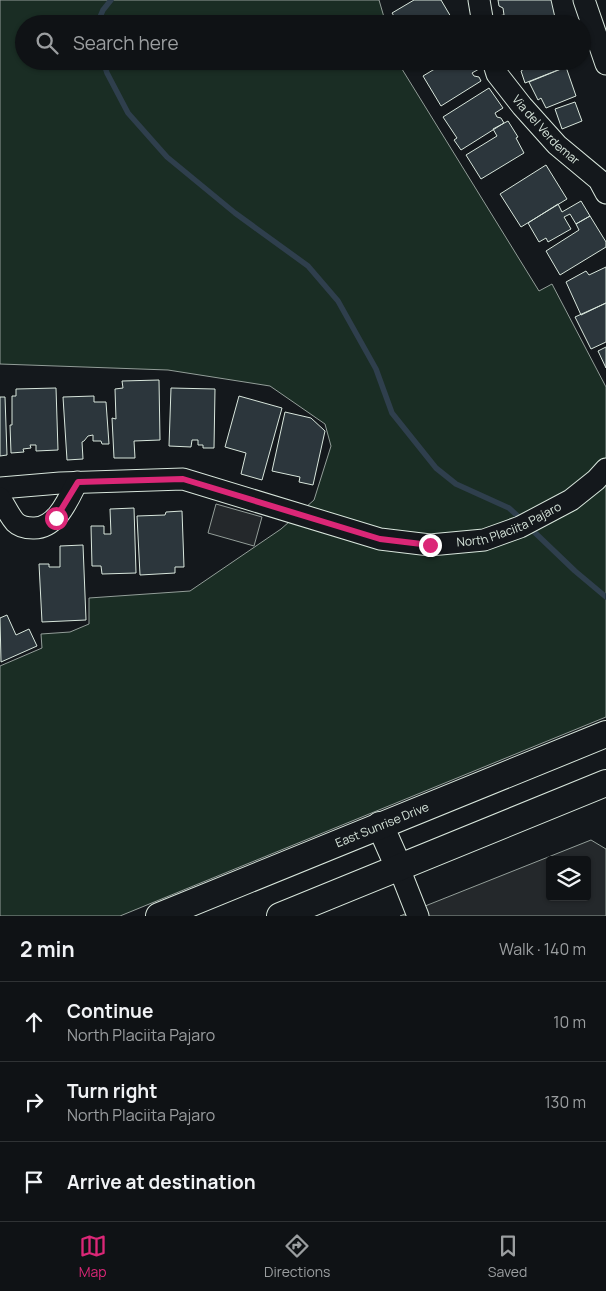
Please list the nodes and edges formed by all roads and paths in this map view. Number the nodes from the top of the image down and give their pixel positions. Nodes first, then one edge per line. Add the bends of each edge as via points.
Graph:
1 (479, 0) edge
2 (584, 0) edge
3 (482, 15) edge
4 (589, 15) edge
5 (591, 20) edge
6 (606, 64) edge
7 (496, 70) edge
8 (606, 193) edge
9 (606, 469) edge
10 (78, 482) junction
11 (0, 488) edge
12 (0, 498) edge
13 (606, 734) edge
14 (606, 783) edge
15 (380, 825) junction
16 (399, 868) junction
17 (159, 916) edge
18 (280, 916) edge
19 (418, 916) edge

1 - 3 street
2 - 4 street
5 - 6 street
7 - 8 street, Via del Verdemar via 522,106 557,145 599,180
9 - 10 street, North Placiita Pajaro via 571,500 520,527 484,540 430,545 380,539 183,479
10 - 11 street, North Placiita Pajaro
10 - 12 street via 56,518 38,528 24,528 16,522
13 - 15 main road, East Sunrise Drive
14 - 16 main road
15 - 16 main road
15 - 17 main road, East Sunrise Drive
16 - 18 main road
16 - 19 street

